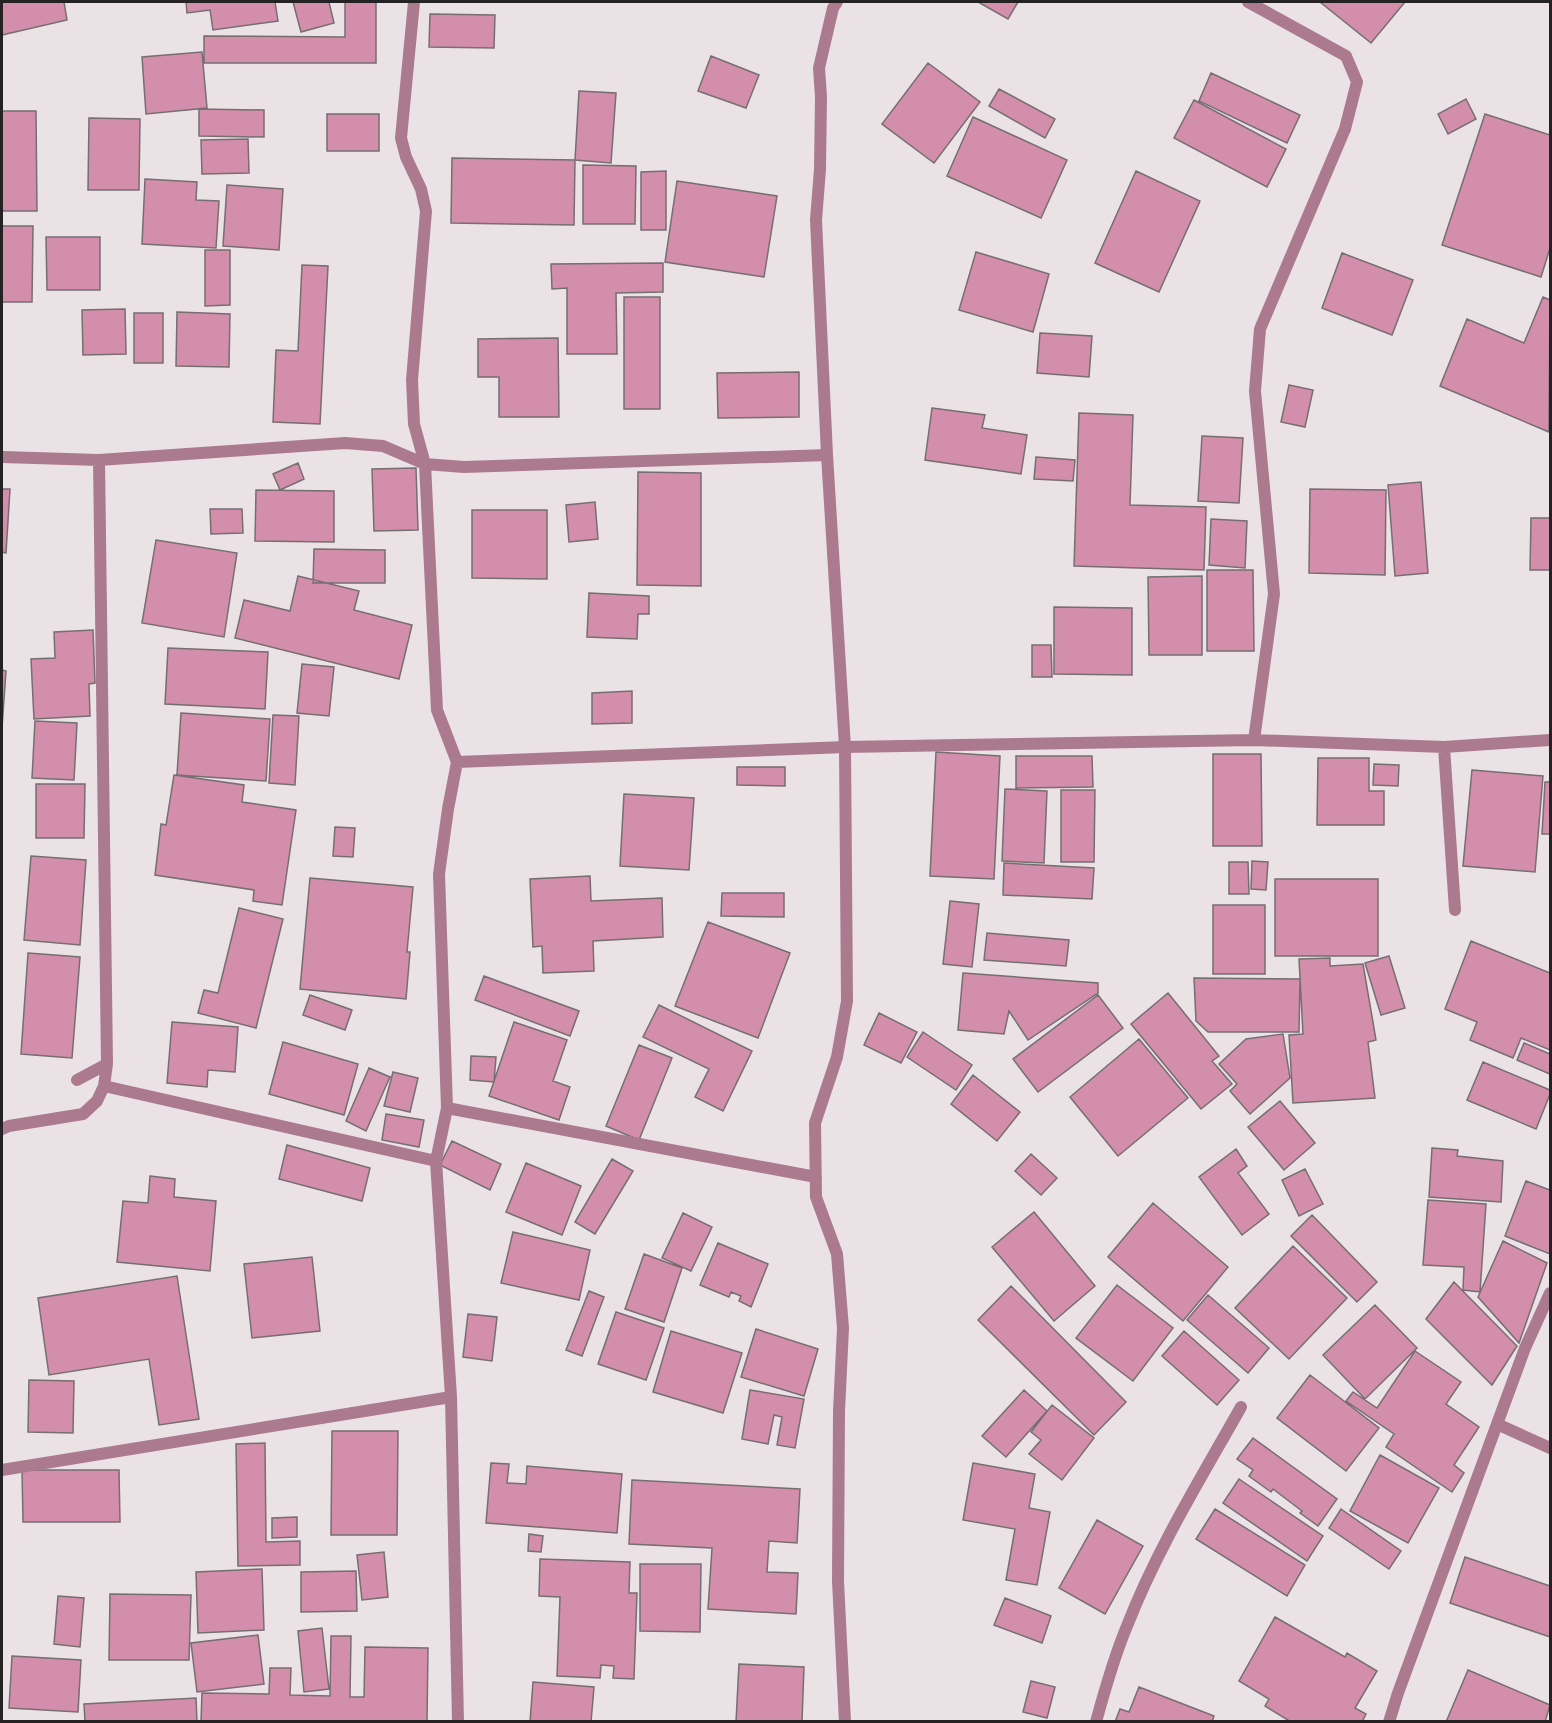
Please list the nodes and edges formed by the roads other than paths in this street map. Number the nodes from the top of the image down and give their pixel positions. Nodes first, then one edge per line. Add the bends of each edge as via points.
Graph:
1 (414, 2) edge
2 (837, 2) edge
3 (1248, 2) edge
4 (826, 455) junction
5 (2, 457) edge
6 (99, 460) junction
7 (425, 464) junction
8 (1254, 740) junction
9 (1551, 740) edge
10 (845, 747) junction
11 (1444, 747) junction
12 (457, 762) junction
13 (1455, 910) dead end
14 (107, 1064) junction
15 (77, 1080) dead end
16 (104, 1086) junction
17 (447, 1108) junction
18 (2, 1129) edge
19 (436, 1161) junction
20 (816, 1177) junction
21 (1551, 1293) edge
22 (451, 1397) junction
23 (1241, 1407) dead end
24 (1497, 1424) junction
25 (1551, 1448) edge
26 (2, 1470) edge
27 (458, 1722) edge
28 (845, 1722) edge
29 (1096, 1722) edge
30 (1389, 1722) edge

1 - 7 street via 401,138 426,211 412,380 414,424
2 - 4 street via 819,68 816,220
3 - 8 street via 1346,56 1358,82 1345,129 1260,329 1255,391 1274,594
4 - 7 street via 464,467
4 - 10 street
5 - 6 street
6 - 7 street via 345,443 383,446
6 - 14 street
7 - 12 street via 437,710
8 - 10 street
8 - 11 street
9 - 11 street
10 - 12 street
10 - 20 street via 847,1001 837,1057 815,1124
11 - 13 street
12 - 17 street via 439,874
14 - 15 street
14 - 16 street
16 - 18 street via 97,1101 83,1114
16 - 19 street
17 - 19 street
17 - 20 street
19 - 22 street
20 - 28 street via 816,1197 837,1254 843,1328 838,1581
21 - 24 street via 1525,1348
22 - 26 street
22 - 27 street
23 - 29 street via 1155,1563 1127,1626
24 - 25 street
24 - 30 street

